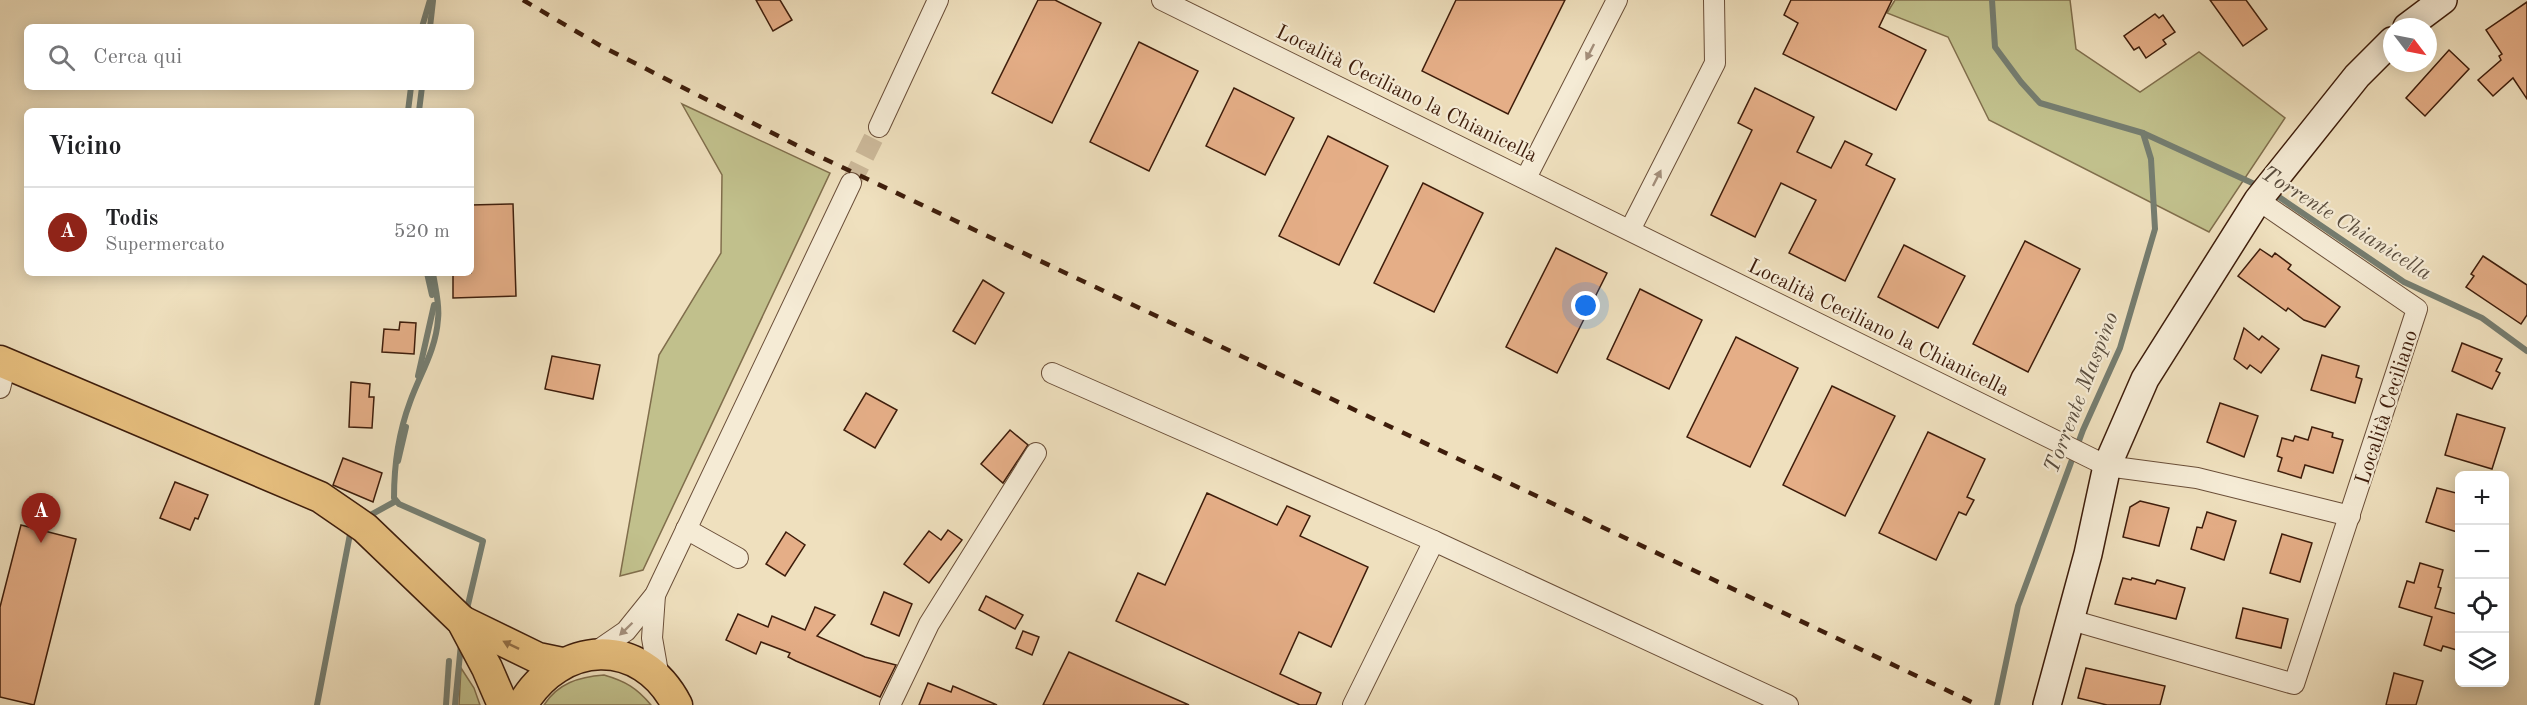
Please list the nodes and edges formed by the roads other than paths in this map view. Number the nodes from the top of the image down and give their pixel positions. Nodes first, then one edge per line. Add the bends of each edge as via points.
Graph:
1 (938, 0) edge
2 (1162, 0) edge
3 (1617, 0) edge
4 (1714, 0) edge
5 (2443, 0) edge
6 (2419, 18) edge
7 (2383, 50) edge
8 (879, 128) tunnel mouth
9 (1526, 178) junction
10 (851, 183) tunnel mouth
11 (2258, 200) junction
12 (1630, 230) junction
13 (2, 371) edge
14 (1052, 373) dead end
15 (1036, 453) dead end
16 (2107, 466) junction
17 (2350, 516) junction
18 (686, 528) junction
19 (1434, 541) junction
20 (738, 558) dead end
21 (655, 595) junction
22 (2071, 620) junction
23 (462, 621) junction
24 (591, 655) junction
25 (562, 663) junction
26 (659, 678) junction
27 (503, 705) edge
28 (522, 705) edge
29 (677, 705) edge
30 (890, 705) edge
31 (1353, 705) edge
32 (1788, 705) edge
33 (2047, 705) edge

1 - 8 street
2 - 9 street, Località Ceciliano la Chianicella
3 -> 9 street
12 -> 4 street via 1715,63
5 - 6 street
7 - 11 street via 2357,76
9 - 12 street, Località Ceciliano la Chianicella
10 - 18 street
11 - 16 street via 2149,372
11 - 17 street, Località Ceciliano via 2417,309
12 - 16 street, Località Ceciliano la Chianicella
13 - 23 main road via 320,497 365,528
14 - 19 street
15 - 30 street via 930,624
16 - 17 street via 2209,480
16 - 22 street
17 - 22 street, Località Ceciliano via 2294,684
18 - 20 street
18 - 21 street
19 - 31 street
19 - 32 street
21 -> 24 street via 626,631
21 - 26 street via 652,638
22 - 33 street
25 -> 23 main road via 538,658
23 - 27 main road
24 - 25 main road
24 - 26 main road via 631,661
25 - 28 main road via 538,680
26 - 29 main road

